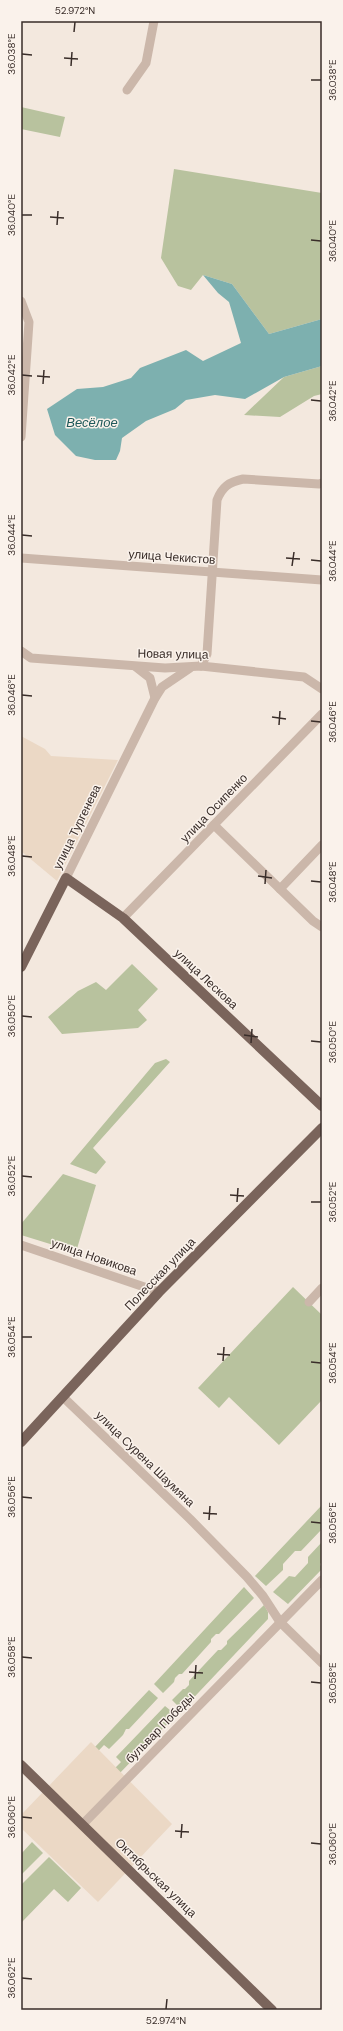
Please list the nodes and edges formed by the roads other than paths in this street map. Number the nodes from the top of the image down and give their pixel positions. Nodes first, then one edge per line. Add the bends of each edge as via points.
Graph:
1 (154, 21) edge
2 (127, 90) dead end
3 (21, 301) edge
4 (21, 437) edge
5 (322, 483) edge
6 (21, 558) edge
7 (213, 572) junction
8 (322, 580) edge
9 (21, 651) edge
10 (134, 666) junction
11 (201, 666) junction
12 (191, 668) junction
13 (322, 689) edge
14 (155, 698) junction
15 (322, 714) edge
16 (214, 825) junction
17 (322, 845) edge
18 (66, 878) junction
19 (280, 888) junction
20 (123, 918) junction
21 (322, 927) edge
22 (21, 967) edge
23 (322, 1106) edge
24 (322, 1128) edge
25 (21, 1245) edge
26 (322, 1288) edge
27 (159, 1292) junction
28 (308, 1302) dead end
29 (63, 1397) junction
30 (21, 1442) edge
31 (322, 1580) edge
32 (280, 1622) junction
33 (322, 1664) edge
34 (21, 1765) edge
35 (82, 1825) junction
36 (272, 2010) edge

1 - 2 street via 146,63
3 - 4 street via 29,322
5 - 7 street via 243,479 225,486 217,500
6 - 7 street, улица Чекистов
7 - 8 street, улица Чекистов
7 - 11 street via 206,654
9 - 10 street, Новая улица via 31,658
10 - 12 street, Новая улица
10 - 14 street via 150,678
11 - 12 street, Новая улица
11 - 13 street, Новая улица via 304,677
12 - 14 street, улица Тургенева via 162,687
14 - 18 street, улица Тургенева
15 - 16 street, улица Осипенко
16 - 19 street
16 - 20 street, улица Осипенко
17 - 19 street
18 - 20 main road, улица Лескова
18 - 22 main road, улица Тургенева
19 - 21 street
20 - 23 main road, улица Лескова
24 - 27 main road, Полесская улица
25 - 27 street, улица Новикова
26 - 28 street
27 - 29 main road, Полесская улица
29 - 30 main road, Полесская улица
29 - 32 street, улица Сурена Шаумяна via 247,1577
31 - 32 street, бульвар Победы
32 - 33 street, улица Сурена Шаумяна
32 - 35 street, бульвар Победы
34 - 35 main road, Октябрьская улица
35 - 36 main road, Октябрьская улица

